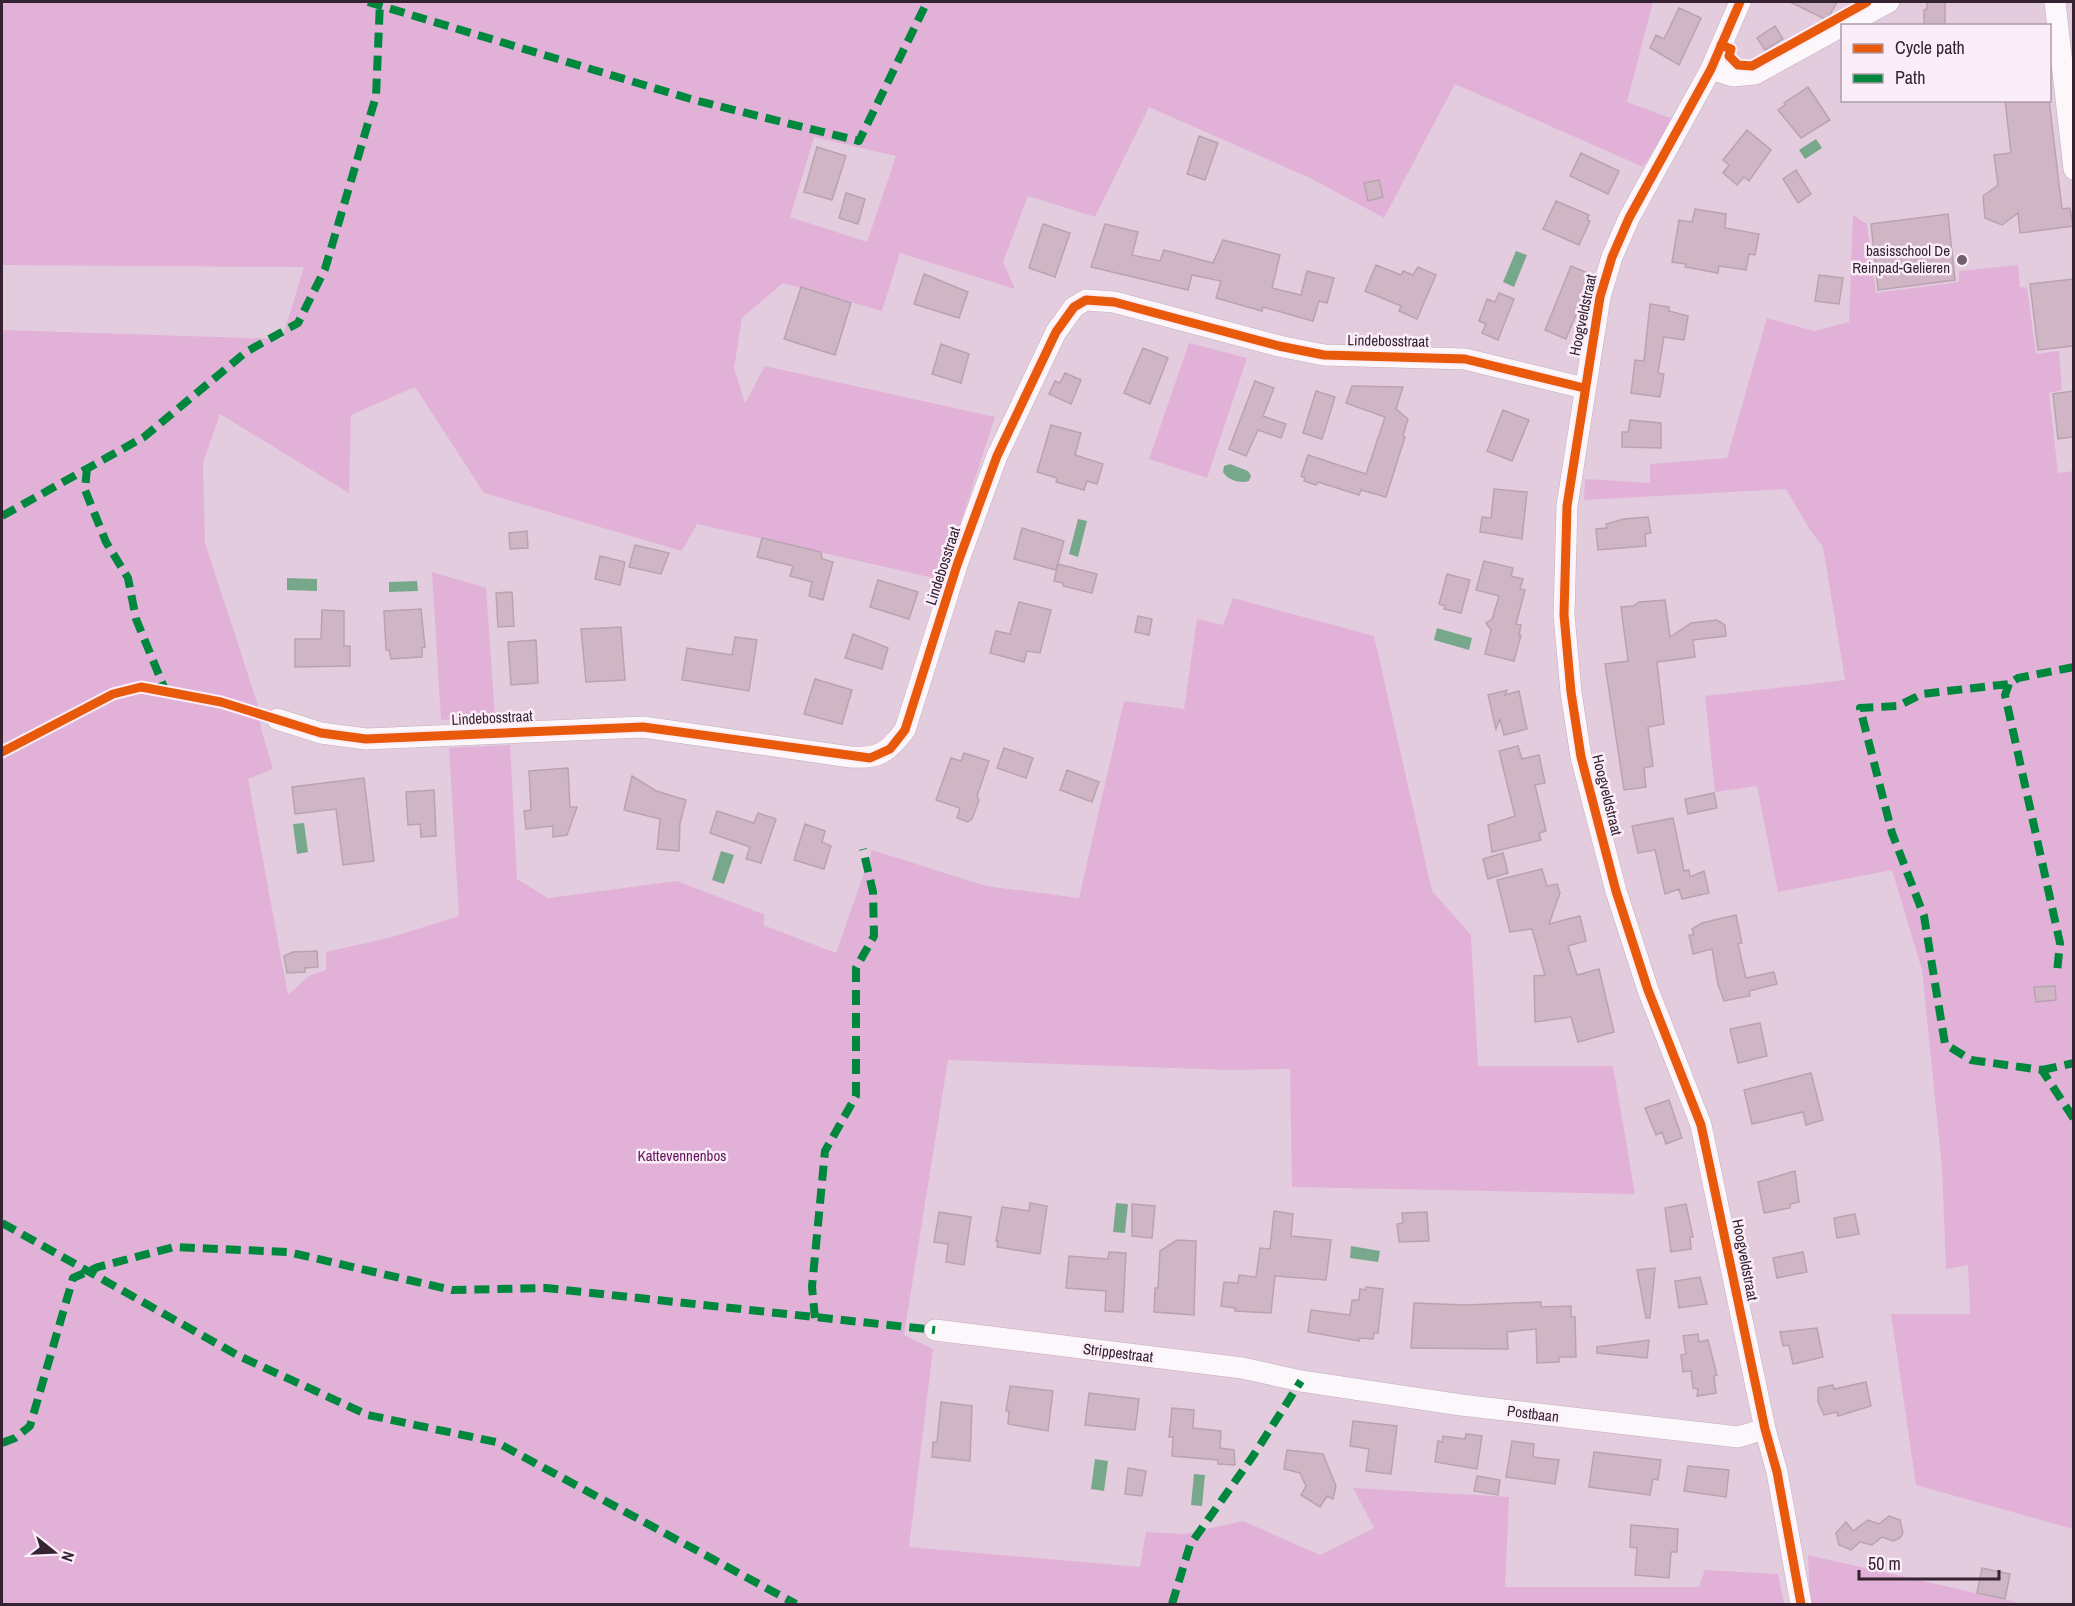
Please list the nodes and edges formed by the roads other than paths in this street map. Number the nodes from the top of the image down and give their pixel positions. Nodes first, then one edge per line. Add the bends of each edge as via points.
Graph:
1 (1740, 2) edge
2 (1889, 2) edge
3 (2055, 2) edge
4 (1847, 24) edge
5 (1841, 27) edge
6 (1711, 69) junction
7 (2073, 169) edge
8 (1584, 388) junction
9 (277, 719) dead end
10 (934, 1330) dead end
11 (1301, 1380) joint
12 (1765, 1429) junction
13 (1801, 1605) edge

1 - 6 street, Hoogveldstraat
2 - 4 street
3 - 7 street
5 - 6 street via 1755,74 1733,76
6 - 8 street, Hoogveldstraat via 1612,256 1600,297
8 - 9 street, Lindebosstraat via 1465,359 1324,355 1114,302 1086,300 1074,307 1056,332 997,456 905,730 890,749 870,758 849,757 643,727 366,739 321,733
8 - 12 street, Hoogveldstraat via 1567,506 1564,615 1581,757 1616,891 1648,990 1701,1125
10 - 11 street, Strippestraat via 1242,1368
11 - 12 street, Postbaan via 1461,1405 1738,1437
12 - 13 street, Hoogveldstraat via 1777,1472

